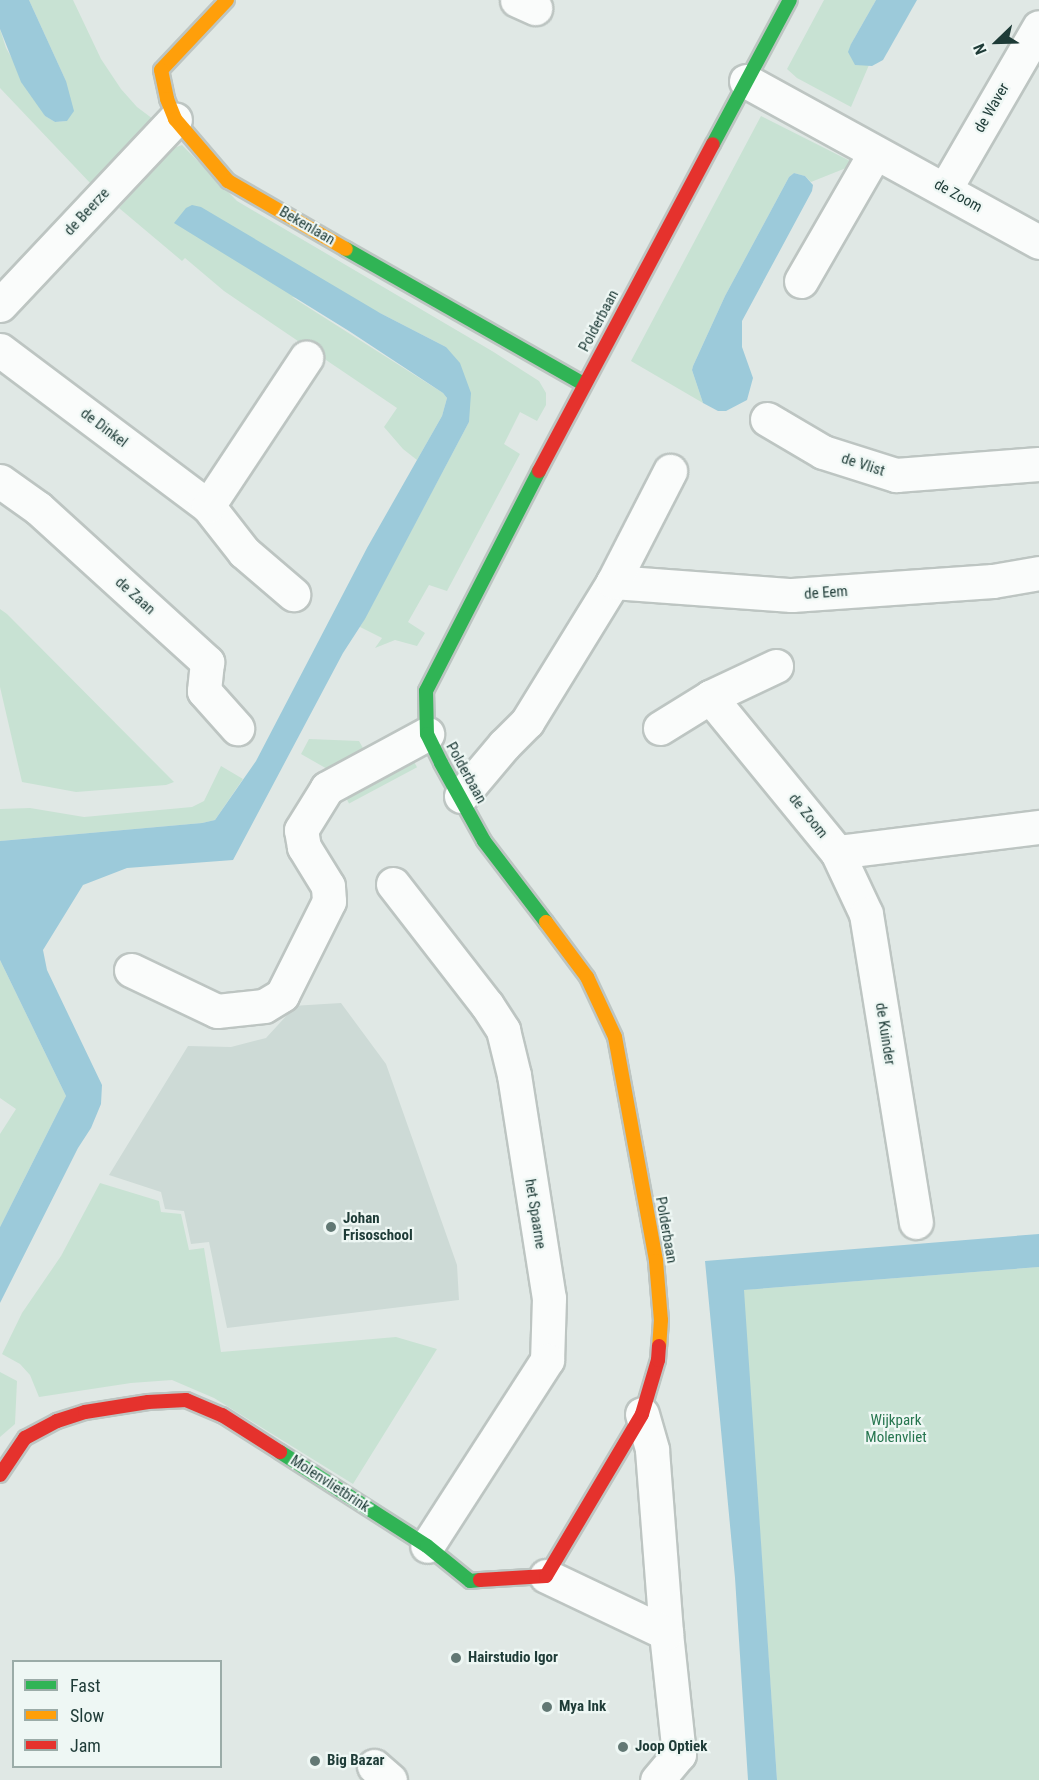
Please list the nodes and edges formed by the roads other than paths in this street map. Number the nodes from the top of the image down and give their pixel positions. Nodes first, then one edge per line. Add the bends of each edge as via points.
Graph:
1 (226, 0) edge
2 (790, 0) edge
3 (1039, 27) edge
4 (746, 81) junction
5 (175, 118) junction
6 (875, 153) junction
7 (945, 189) junction
8 (1039, 242) edge
9 (801, 281) dead end
10 (0, 305) edge
11 (0, 350) edge
12 (306, 358) dead end
13 (584, 384) junction
14 (767, 419) dead end
15 (1039, 464) edge
16 (670, 471) dead end
17 (0, 481) edge
18 (208, 506) junction
19 (1039, 573) edge
20 (613, 582) junction
21 (293, 594) dead end
22 (776, 666) dead end
23 (710, 697) junction
24 (237, 728) dead end
25 (660, 728) dead end
26 (428, 734) junction
27 (461, 796) junction
28 (1039, 827) edge
29 (837, 852) junction
30 (393, 884) dead end
31 (131, 970) dead end
32 (916, 1222) dead end
33 (642, 1414) junction
34 (0, 1475) edge
35 (427, 1546) junction
36 (546, 1576) junction
37 (666, 1634) junction
38 (657, 1780) edge

1 - 5 street, Bekenlaan via 161,70
2 - 4 street, Polderbaan
3 - 7 street, de Waver
4 - 6 street, de Zoom
4 - 13 street, Polderbaan
5 - 10 street, de Beerze
5 - 13 street, Bekenlaan via 228,181
6 - 7 street, de Zoom
6 - 9 street
7 - 8 street, de Zoom
11 - 18 street, de Dinkel
12 - 18 street
13 - 26 street, Polderbaan via 426,691
14 - 15 street, de Vlist via 823,452 896,475
16 - 20 street
17 - 24 street, de Zaan via 38,508 207,662 204,691
18 - 21 street, de Dinkel via 244,552
19 - 20 street, de Eem via 993,581 792,595
20 - 27 street via 527,722
22 - 23 street
23 - 25 street
23 - 29 street, de Zoom
26 - 27 street, Polderbaan
26 - 31 street via 327,788 301,830 304,847 328,886 329,901 282,995 264,1006 217,1011
27 - 33 street, Polderbaan via 484,841 587,977 615,1037 656,1261 661,1320 658,1360
28 - 29 street, de Zoom
29 - 32 street, de Kuinder via 866,914
30 - 35 street, het Spaarne via 503,1030 514,1075 549,1298 547,1360
33 - 36 street, Polderbaan
33 - 37 street via 652,1450
34 - 35 street, Molenvlietbrink via 25,1438 57,1421 86,1412 186,1400 222,1415
35 - 36 street, Molenvlietbrink via 470,1581
36 - 37 street, Molenvlietbrink
37 - 38 street via 679,1754

